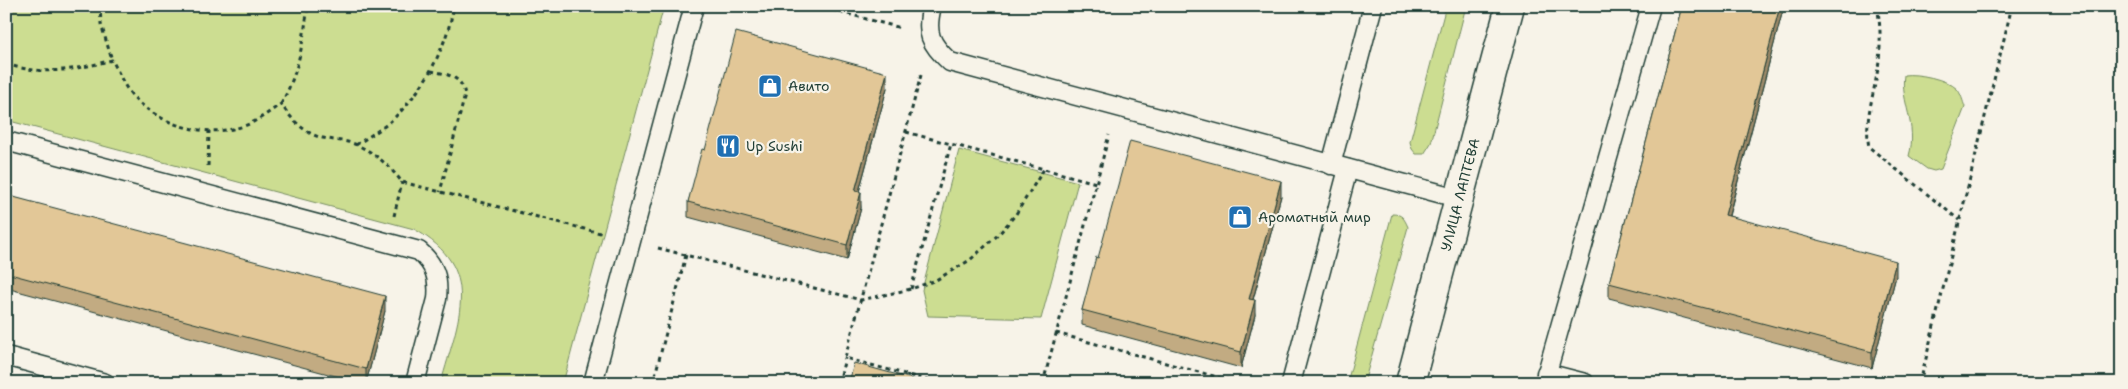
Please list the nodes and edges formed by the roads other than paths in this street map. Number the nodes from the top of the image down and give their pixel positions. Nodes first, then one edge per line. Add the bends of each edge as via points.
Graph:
1 (694, 6) edge
2 (932, 6) edge
3 (1373, 6) edge
4 (1510, 6) edge
5 (1650, 6) edge
6 (6, 141) edge
7 (1331, 165) junction
8 (1348, 169) junction
9 (1461, 199) junction
10 (6, 356) edge
11 (1545, 378) edge
12 (105, 383) edge
13 (415, 383) edge
14 (593, 383) edge
15 (1291, 383) edge
16 (1410, 383) edge
17 (1584, 383) edge

1 - 14 lane
2 - 7 lane via 930,38 935,48 950,62
3 - 7 lane
4 - 9 street, УЛИЦА ЛАПТЕВА
5 - 11 lane
6 - 13 lane via 419,251 435,270 439,285
7 - 8 lane
8 - 9 lane
8 - 15 lane
9 - 16 street, УЛИЦА ЛАПТЕВА
10 - 12 lane
11 - 17 lane

